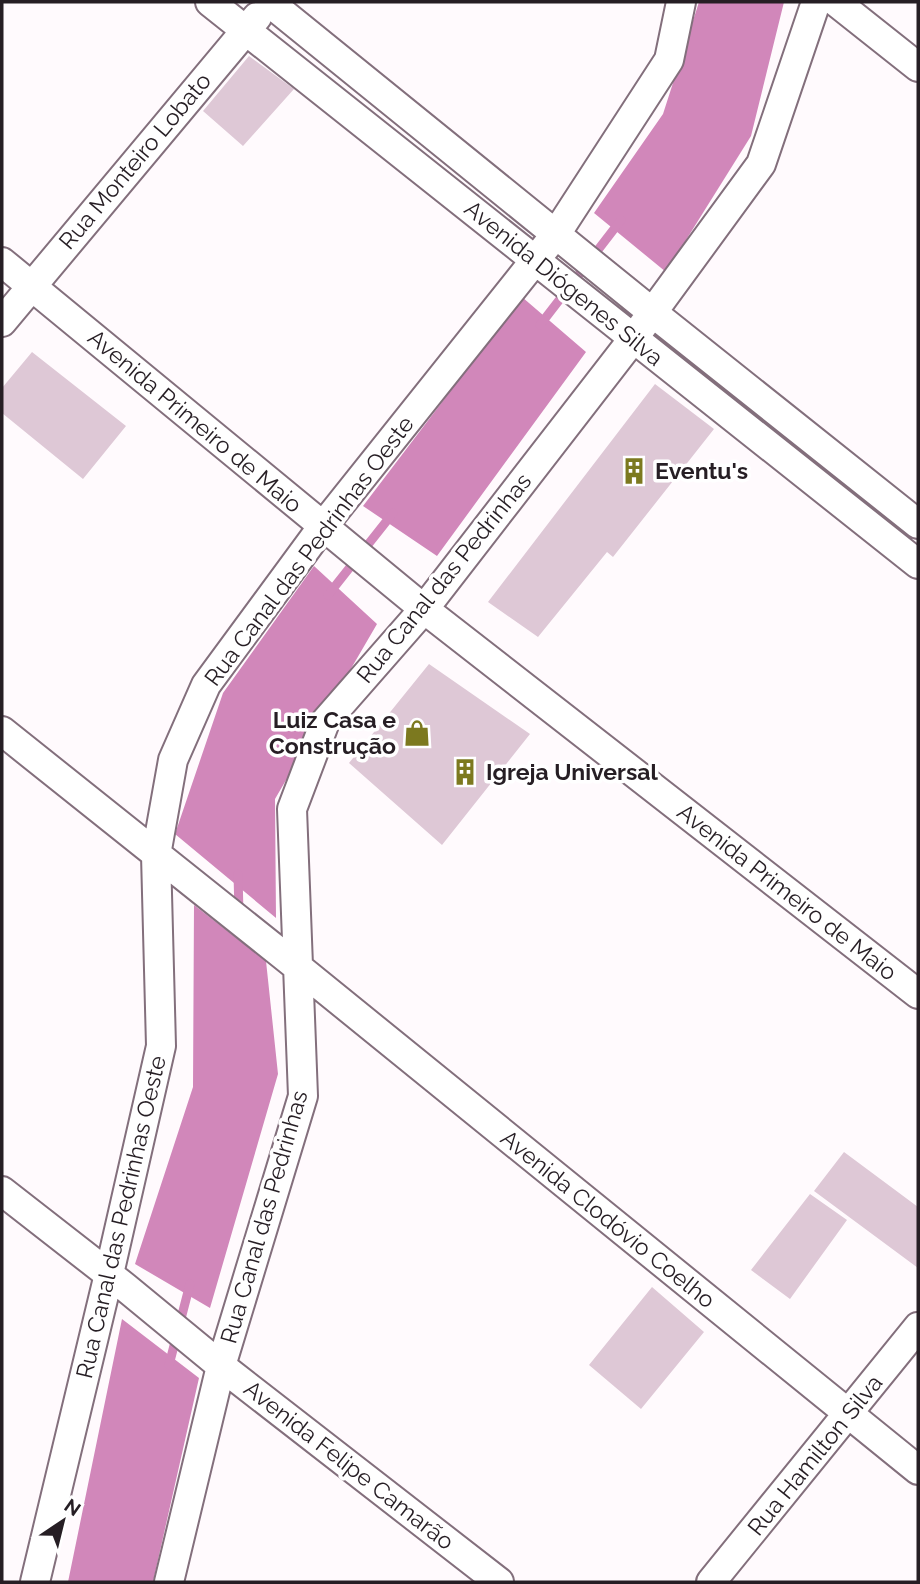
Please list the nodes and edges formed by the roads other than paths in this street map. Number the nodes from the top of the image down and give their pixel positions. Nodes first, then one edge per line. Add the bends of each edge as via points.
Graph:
1 (210, 2) edge
2 (270, 2) edge
3 (681, 2) edge
4 (816, 2) edge
5 (836, 2) edge
6 (245, 30) junction
7 (918, 67) edge
8 (566, 243) junction
9 (2, 262) edge
10 (545, 269) junction
11 (31, 286) junction
12 (653, 313) junction
13 (2, 322) edge
14 (633, 339) junction
15 (918, 524) edge
16 (332, 534) junction
17 (918, 564) edge
18 (424, 609) junction
19 (2, 731) edge
20 (165, 861) junction
21 (299, 968) junction
22 (918, 994) edge
23 (2, 1191) edge
24 (117, 1281) junction
25 (918, 1327) edge
26 (212, 1358) junction
27 (849, 1414) junction
28 (918, 1470) edge
29 (35, 1582) edge
30 (169, 1582) edge
31 (499, 1582) edge
32 (711, 1582) edge

1 - 6 street, Avenida Diógenes Silva
2 - 6 street, Rua Monteiro Lobato
2 - 8 street, Avenida Diógenes Silva
3 - 8 street, Rua Canal das Pedrinhas Oeste via 669,60
4 - 12 street, Rua Canal das Pedrinhas via 761,164
5 - 7 street
6 - 10 street, Avenida Diógenes Silva
6 - 11 street, Rua Monteiro Lobato
8 - 10 street, Rua Canal das Pedrinhas Oeste
8 - 12 street, Avenida Diógenes Silva
9 - 11 street, Avenida Primeiro de Maio
10 - 14 street, Avenida Diógenes Silva
10 - 16 street, Rua Canal das Pedrinhas Oeste
11 - 13 street, Rua Monteiro Lobato
11 - 16 street, Avenida Primeiro de Maio
12 - 14 street, Rua Canal das Pedrinhas
12 - 15 street, Avenida Diógenes Silva
14 - 17 street, Avenida Diógenes Silva
14 - 18 street, Rua Canal das Pedrinhas
16 - 18 street, Avenida Primeiro de Maio
16 - 20 street, Rua Canal das Pedrinhas Oeste via 206,685 173,760
18 - 21 street, Rua Canal das Pedrinhas via 326,722 292,810
18 - 22 street, Avenida Primeiro de Maio
19 - 20 street
20 - 21 street, Avenida Clodóvio Coelho
20 - 24 street, Rua Canal das Pedrinhas Oeste via 161,1046
21 - 26 street, Rua Canal das Pedrinhas via 303,1096
21 - 27 street, Avenida Clodóvio Coelho
23 - 24 street, Avenida Felipe Camarão
24 - 26 street, Avenida Felipe Camarão
24 - 29 street, Rua Canal das Pedrinhas Oeste
25 - 27 street, Rua Hamilton Silva
26 - 30 street, Rua Canal das Pedrinhas
26 - 31 street, Avenida Felipe Camarão
27 - 28 street, Avenida Clodóvio Coelho
27 - 32 street, Rua Hamilton Silva

